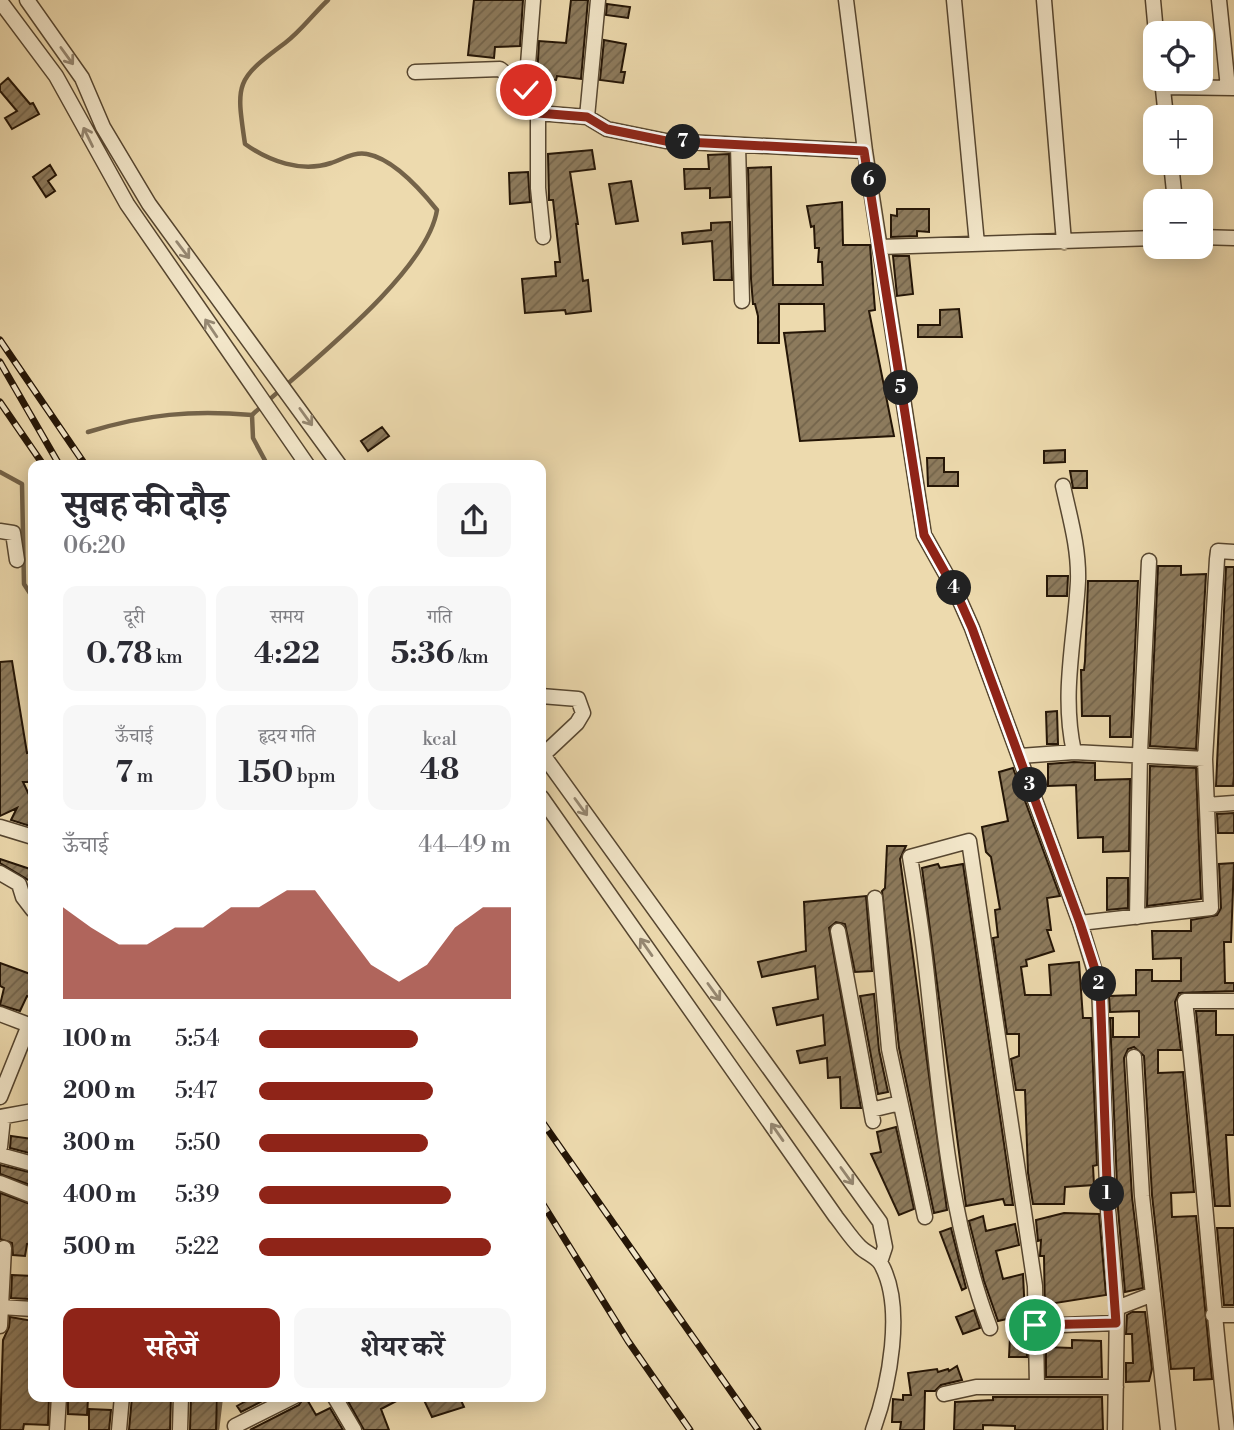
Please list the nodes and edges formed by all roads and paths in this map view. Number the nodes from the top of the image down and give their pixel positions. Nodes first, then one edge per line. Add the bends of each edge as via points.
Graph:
1 (27, 0) edge
2 (533, 0) edge
3 (598, 0) edge
4 (846, 0) edge
5 (954, 0) edge
6 (1044, 0) edge
7 (1153, 0) edge
8 (1219, 0) edge
9 (0, 1) edge
10 (1155, 21) edge
11 (415, 72) dead end
12 (1213, 87) edge
13 (1231, 88) edge
14 (526, 90) junction
15 (538, 113) junction
16 (587, 117) junction
17 (738, 145) junction
18 (864, 151) junction
19 (543, 237) dead end
20 (1213, 237) edge
21 (1234, 237) edge
22 (1143, 239) edge
23 (1064, 242) junction
24 (978, 244) junction
25 (880, 247) junction
26 (742, 301) dead end
27 (304, 460) edge
28 (336, 460) edge
29 (1063, 486) dead end
30 (0, 531) edge
31 (1234, 552) edge
32 (17, 559) dead end
33 (1149, 561) dead end
34 (546, 696) edge
35 (546, 750) edge
36 (1074, 752) junction
37 (1140, 753) junction
38 (1020, 756) junction
39 (546, 759) edge
40 (1205, 759) junction
41 (1234, 803) edge
42 (546, 804) edge
43 (1207, 805) junction
44 (0, 827) edge
45 (28, 835) edge
46 (0, 873) edge
47 (875, 898) dead end
48 (28, 904) edge
49 (1137, 918) junction
50 (1080, 923) junction
51 (838, 931) dead end
52 (1234, 1001) edge
53 (0, 1014) edge
54 (28, 1025) edge
55 (28, 1027) edge
56 (1134, 1057) dead end
57 (0, 1097) edge
58 (900, 1103) junction
59 (28, 1112) edge
60 (2, 1118) edge
61 (0, 1147) edge
62 (0, 1155) edge
63 (28, 1163) edge
64 (0, 1183) edge
65 (28, 1194) edge
66 (925, 1217) dead end
67 (4, 1248) dead end
68 (880, 1262) junction
69 (1153, 1294) junction
70 (1, 1307) edge
71 (1116, 1308) junction
72 (28, 1309) edge
73 (1213, 1315) junction
74 (1234, 1315) edge
75 (1116, 1323) junction
76 (1035, 1325) junction
77 (0, 1326) edge
78 (990, 1328) dead end
79 (1037, 1386) junction
80 (1116, 1387) junction
81 (944, 1394) dead end
82 (59, 1402) edge
83 (121, 1402) edge
84 (181, 1402) edge
85 (284, 1402) edge
86 (337, 1402) edge
87 (261, 1415) junction
88 (235, 1426) dead end
89 (351, 1429) edge
90 (57, 1430) edge
91 (119, 1430) edge
92 (180, 1430) edge
93 (267, 1430) edge
94 (873, 1430) edge
95 (1115, 1430) edge
96 (1168, 1430) edge
97 (1227, 1430) edge

1 -> 28 street via 82,78 103,127 149,204
2 - 14 street
3 - 16 street
4 - 18 street
5 - 24 street
6 - 23 street
7 - 10 street
8 - 13 street
27 -> 9 street via 127,204 56,76
11 - 14 street via 492,68 508,73
12 - 13 street
14 - 15 street
15 - 16 street
15 - 19 street
16 - 17 street via 607,129 636,136
17 - 18 street
17 - 26 street
18 - 25 street
20 - 21 street
22 - 23 street
23 - 24 street
24 - 25 street
25 - 38 street via 924,535 956,592
29 - 36 street via 1077,545 1069,669
30 - 32 street via 13,533
31 - 40 street via 1218,551
33 - 37 street
34 - 35 street via 578,699 583,713
36 - 37 street
36 - 38 street
37 - 40 street
37 - 49 street
38 - 50 street
39 -> 68 street via 880,1222 885,1247
40 - 43 street
41 - 43 street
68 -> 42 street via 861,1249 836,1217
43 - 49 street via 1211,908
44 - 45 street
46 - 48 street via 19,884
47 - 58 street
49 - 50 street
50 - 71 street via 1100,985
51 - 58 street via 872,1116
52 - 73 street via 1185,1001
53 - 54 street
55 - 57 street
56 - 69 street
58 - 66 street
59 - 60 street
60 - 61 street
62 - 63 street
64 - 65 street
67 - 70 street
68 - 94 street via 890,1289 892,1315 889,1374
69 - 71 street
69 - 96 street
70 - 72 street
70 - 77 street
71 - 75 street
73 - 74 street
73 - 97 street
75 - 76 street
75 - 80 street
76 - 78 street via 1035,1286 969,841 910,857 956,1213
76 - 79 street
79 - 80 street
79 - 81 street via 976,1387
80 - 95 street
82 - 90 street
83 - 91 street
84 - 92 street
85 - 87 street
86 - 89 street
87 - 88 street
87 - 93 street

